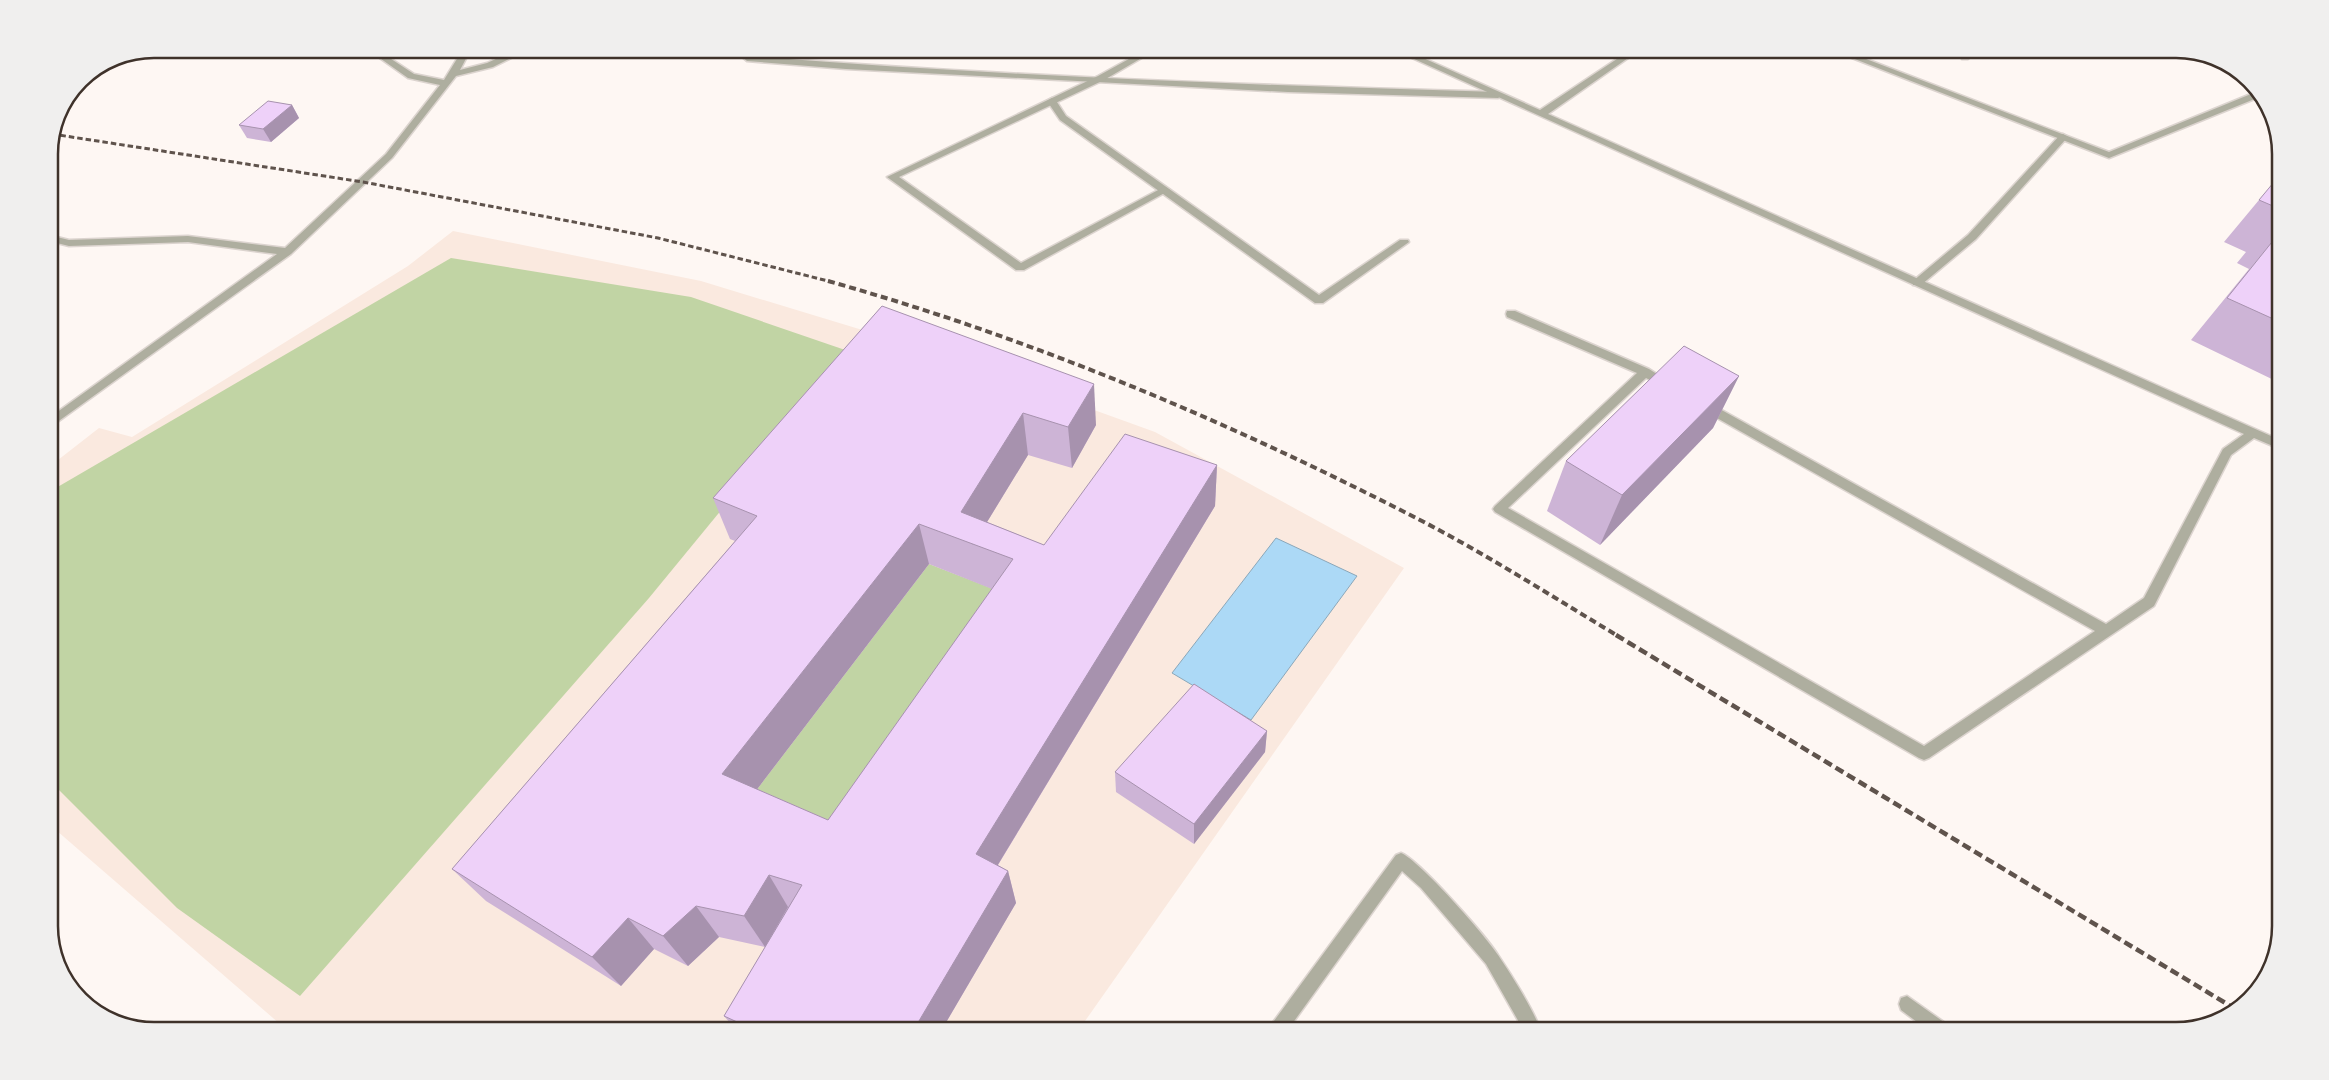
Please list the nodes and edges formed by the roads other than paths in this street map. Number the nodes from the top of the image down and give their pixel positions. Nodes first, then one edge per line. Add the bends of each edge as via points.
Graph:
1 (384, 58) edge
2 (461, 58) edge
3 (505, 58) edge
4 (748, 58) edge
5 (1137, 58) edge
6 (1416, 58) edge
7 (1624, 58) edge
8 (1857, 58) edge
9 (453, 74) junction
10 (1100, 78) junction
11 (445, 83) junction
12 (1498, 94) junction
13 (2253, 97) edge
14 (1052, 101) junction
15 (1541, 114) junction
16 (2063, 137) junction
17 (1165, 190) junction
18 (58, 240) edge
19 (1404, 242) dead end
20 (287, 252) junction
21 (1917, 282) junction
22 (1511, 314) dead end
23 (1645, 372) junction
24 (1680, 392) edge
25 (1697, 402) edge
26 (58, 417) edge
27 (2253, 433) junction
28 (2271, 441) edge
29 (2105, 630) junction
30 (1907, 1004) dead end
31 (1284, 1022) edge
32 (1529, 1022) edge
33 (1930, 1022) edge

1 - 11 street via 411,76
2 - 9 street
3 - 9 street
4 - 10 street
5 - 10 street
6 - 12 street
7 - 15 street
8 - 16 street
9 - 11 street
10 - 12 street via 1288,89
10 - 14 street
11 - 20 street via 389,156
12 - 15 street
13 - 16 street via 2109,154
14 - 17 street via 1062,118
14 - 17 street via 892,177 1020,268
15 - 21 street
16 - 21 street via 1972,237
17 - 19 street via 1319,300
18 - 20 street via 69,243 188,239
20 - 26 street
21 - 27 street
22 - 23 street
23 - 24 street
23 - 29 street via 1499,509 1924,754
25 - 29 street
27 - 28 street
27 - 29 street via 2227,452 2149,602
30 - 33 street
31 - 32 street via 1401,860 1426,883 1492,959

